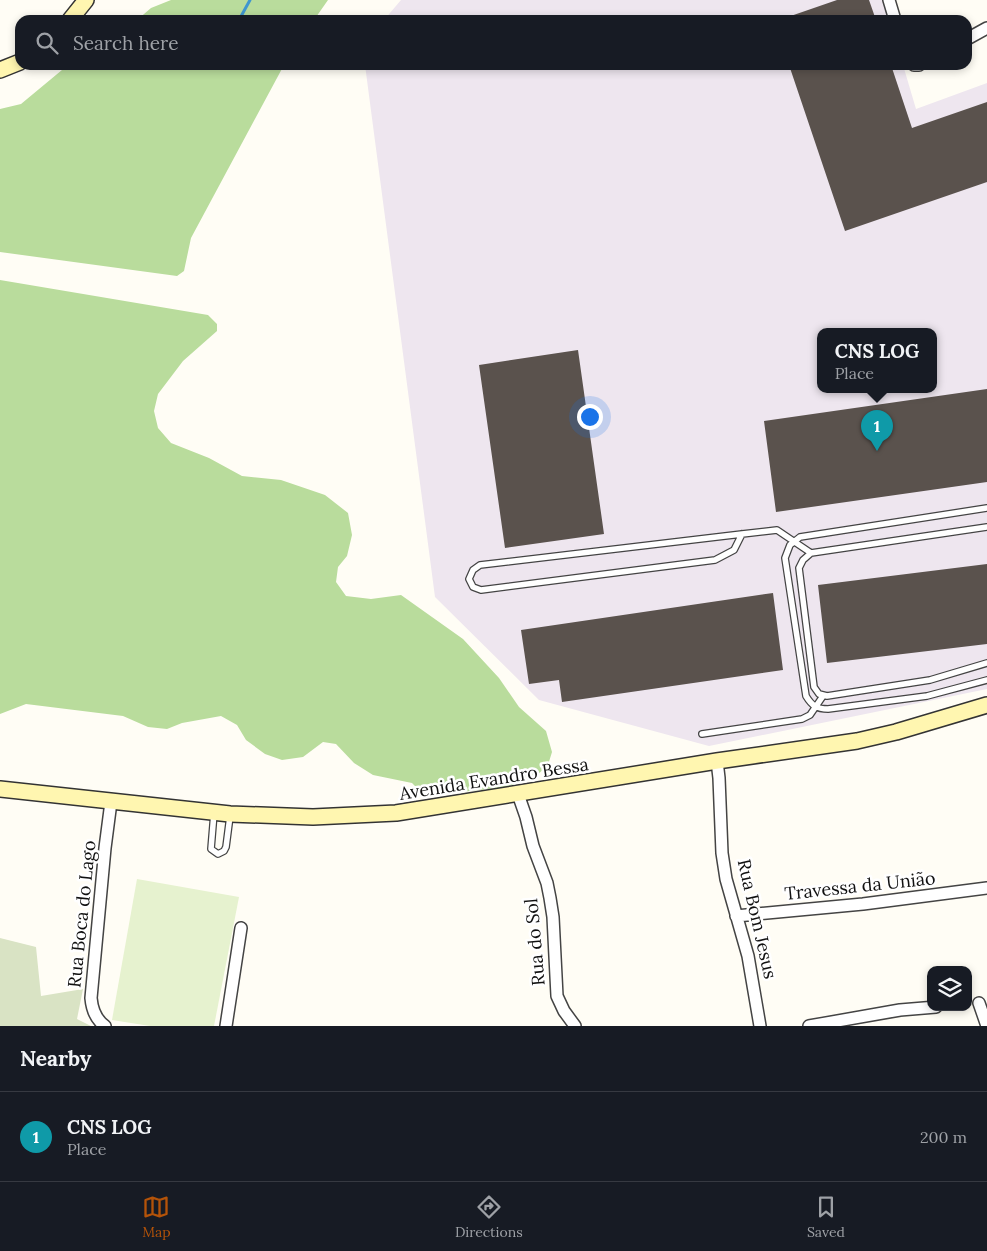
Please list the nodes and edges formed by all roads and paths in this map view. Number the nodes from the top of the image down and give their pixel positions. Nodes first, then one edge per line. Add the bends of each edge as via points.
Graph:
1 (86, 0) edge
2 (889, 0) edge
3 (74, 15) edge
4 (894, 15) edge
5 (987, 28) edge
6 (972, 36) edge
7 (15, 64) edge
8 (0, 70) edge
9 (987, 508) edge
10 (987, 527) edge
11 (742, 534) junction
12 (794, 540) junction
13 (811, 553) junction
14 (987, 663) edge
15 (987, 680) edge
16 (823, 696) junction
17 (987, 705) edge
18 (815, 707) junction
19 (702, 734) dead end
20 (717, 761) junction
21 (0, 789) edge
22 (518, 794) junction
23 (111, 802) junction
24 (214, 813) junction
25 (230, 814) junction
26 (987, 888) edge
27 (736, 916) junction
28 (241, 928) dead end
29 (978, 1003) edge
30 (927, 1008) edge
31 (101, 1025) edge
32 (226, 1026) edge
33 (576, 1026) edge
34 (760, 1026) edge
35 (809, 1026) edge
36 (987, 1026) edge

1 - 3 main road
2 - 4 street
5 - 6 street
7 - 8 main road
9 - 12 lane
10 - 13 lane
11 - 11 lane via 480,565 473,570 470,579 472,587 481,590 715,560 734,550
11 - 12 lane via 777,530
12 - 13 lane
12 - 18 lane via 785,558 806,696
13 - 16 lane via 799,568 814,687
14 - 16 lane via 930,680
15 - 18 lane via 927,696 828,709
16 - 18 lane
17 - 20 main road, Avenida Evandro Bessa via 857,741
18 - 19 lane via 810,715 802,718
20 - 22 main road, Avenida Evandro Bessa
20 - 27 street, Rua Bom Jesus via 722,853
21 - 23 main road, Avenida Evandro Bessa
22 - 25 main road, Avenida Evandro Bessa via 363,816
22 - 33 street, Rua do Sol via 550,898 557,996
23 - 24 main road, Avenida Evandro Bessa
23 - 31 street, Rua Boca do Lago via 91,989 92,1007
24 - 25 main road, Avenida Evandro Bessa
24 - 25 lane via 211,849 218,854 226,847
26 - 27 street, Travessa da União
27 - 34 street, Rua Bom Jesus via 748,956
28 - 32 street
29 - 36 street
30 - 35 street

